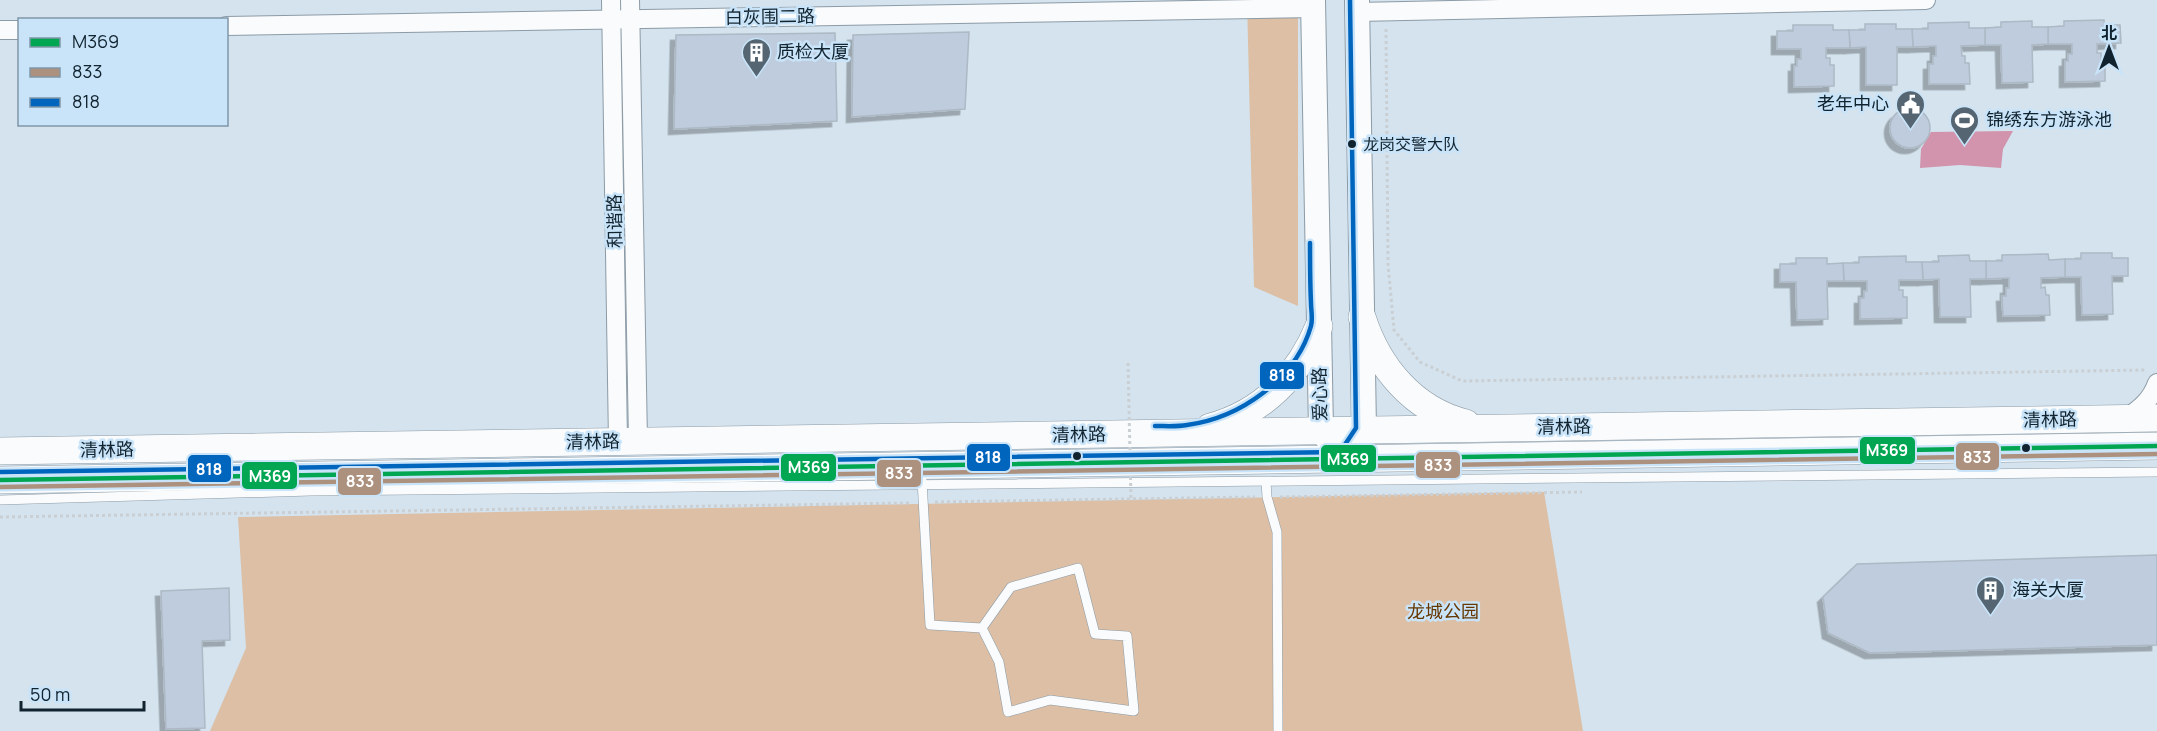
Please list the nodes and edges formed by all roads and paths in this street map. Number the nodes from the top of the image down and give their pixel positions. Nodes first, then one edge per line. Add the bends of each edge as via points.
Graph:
1 (611, 0) edge
2 (630, 0) edge
3 (1926, 0) edge
4 (1313, 4) edge
5 (1357, 6) edge
6 (1386, 12) junction
7 (630, 19) junction
8 (612, 20) junction
9 (228, 26) edge
10 (0, 30) edge
11 (18, 30) edge
12 (1362, 317) junction
13 (1319, 326) junction
14 (1128, 363) dead end
15 (2152, 377) edge
16 (2126, 418) junction
17 (2157, 418) edge
18 (1488, 428) junction
19 (1364, 430) junction
20 (1321, 431) junction
21 (0, 432) edge
22 (1188, 433) junction
23 (628, 441) junction
24 (2157, 446) edge
25 (53, 450) junction
26 (0, 451) edge
27 (1344, 459) junction
28 (2157, 471) edge
29 (921, 476) junction
30 (0, 480) edge
31 (1266, 482) junction
32 (1584, 492) dead end
33 (1267, 497) junction
34 (1131, 499) junction
35 (0, 500) edge
36 (923, 502) junction
37 (0, 517) edge
38 (982, 628) junction
39 (1278, 731) edge

1 - 8 street, 和谐路
2 - 7 street, 和谐路
3 - 6 street
4 - 7 street, 白灰围二路
4 - 13 street, 爱心路
5 - 6 street
5 - 12 street
6 - 15 path via 1388,264 1394,330 1420,362 1462,381
7 - 8 street, 白灰围二路
7 - 23 street, 和谐路
8 - 9 street, 白灰围二路
8 - 23 street, 和谐路
10 - 11 street
12 - 18 main road via 1381,360 1406,390 1450,419
12 - 19 street
13 - 20 street, 爱心路
13 - 22 main road via 1295,371 1256,408 1227,422
14 - 34 path, bridge
15 - 16 street via 2154,391 2143,407
16 - 17 main road, 清林路
16 - 18 main road, 清林路
18 - 19 main road, 清林路
19 - 20 main road, 清林路
19 - 27 street
20 - 22 main road, 清林路
20 - 27 street, 爱心路
21 - 25 main road via 20,443
22 - 23 main road, 清林路
23 - 25 main road, 清林路
24 - 27 main road, 清林路
25 - 26 main road, 清林路
27 - 29 main road, 清林路
28 - 31 lane
29 - 30 main road, 清林路
29 - 31 lane
29 - 35 lane
29 - 36 lane
31 - 33 lane
32 - 33 path
33 - 34 path
33 - 39 lane via 1277,532
34 - 36 path
36 - 37 path
36 - 38 lane via 930,625
38 - 38 lane via 1011,587 1078,568 1095,634 1127,636 1134,711 1050,700 1008,712 999,662

